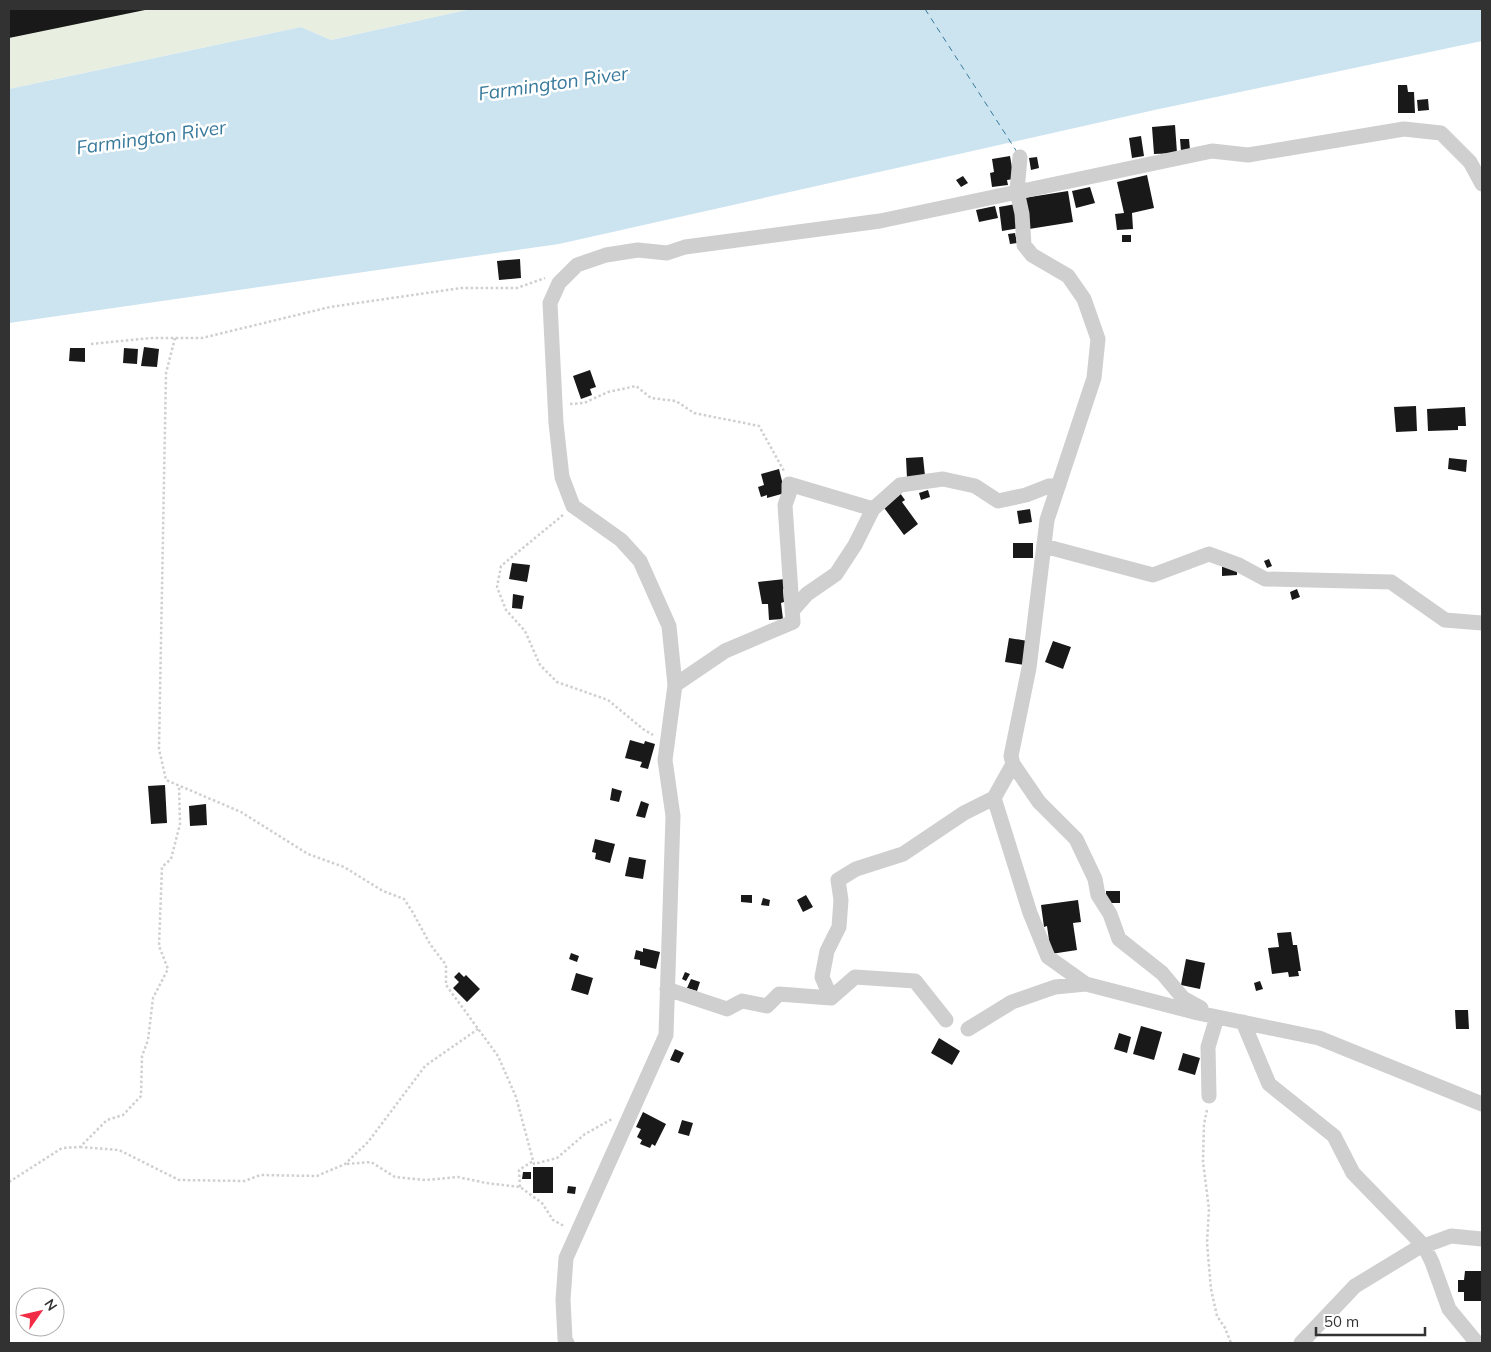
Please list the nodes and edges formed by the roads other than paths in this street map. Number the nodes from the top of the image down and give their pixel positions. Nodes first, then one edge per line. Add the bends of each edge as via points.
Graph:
1 (1020, 157) dead end
2 (1482, 184) edge
3 (1017, 191) junction
4 (1059, 485) junction
5 (873, 509) junction
6 (1044, 546) junction
7 (792, 611) junction
8 (1482, 623) edge
9 (675, 685) junction
10 (1013, 764) junction
11 (994, 798) junction
12 (1086, 984) junction
13 (668, 988) junction
14 (831, 998) junction
15 (1214, 1016) junction
16 (946, 1020) dead end
17 (1243, 1022) junction
18 (968, 1029) dead end
19 (1209, 1096) road end
20 (1482, 1104) edge
21 (1482, 1239) edge
22 (1424, 1246) junction
23 (567, 1343) edge
24 (1301, 1343) edge
25 (1477, 1343) edge

1 - 3 street
2 - 3 street via 1470,162 1441,133 1404,129 1248,155 1212,151
3 - 4 street via 1024,245 1032,255 1068,276 1084,299 1098,339 1094,378
3 - 9 street via 880,221 685,247 667,253 638,250 606,255 577,265 559,283 550,303 562,477 573,506 621,540 640,561 669,626
4 - 5 street via 998,501 975,486 943,478 900,485
4 - 6 street via 1047,520
5 - 7 street via 856,545 836,574 807,594
5 - 7 street via 789,484 784,504
6 - 8 street via 1154,575 1209,554 1265,579 1391,582 1445,620
6 - 10 street via 1029,668 1011,756
7 - 9 street via 793,622 725,651
9 - 13 street via 664,760 673,816
10 - 11 street
10 - 15 street via 1039,802 1076,839 1119,939 1162,973 1183,998
11 - 12 street via 1030,913 1048,957
11 - 14 street via 964,813 903,854 856,869 838,880 841,900 839,927 827,951 822,978
12 - 15 street
12 - 18 street via 1055,987 1012,1002
13 - 14 street via 727,1009 742,1001 766,1006 779,994
13 - 23 street via 666,1035 566,1258 563,1300
14 - 16 street via 855,977 915,981
15 - 17 street
15 - 19 street via 1208,1048
17 - 20 street via 1319,1038
17 - 22 street via 1269,1084 1334,1136 1352,1173
21 - 22 street via 1451,1236
22 - 24 street via 1355,1286
22 - 25 street via 1449,1309

